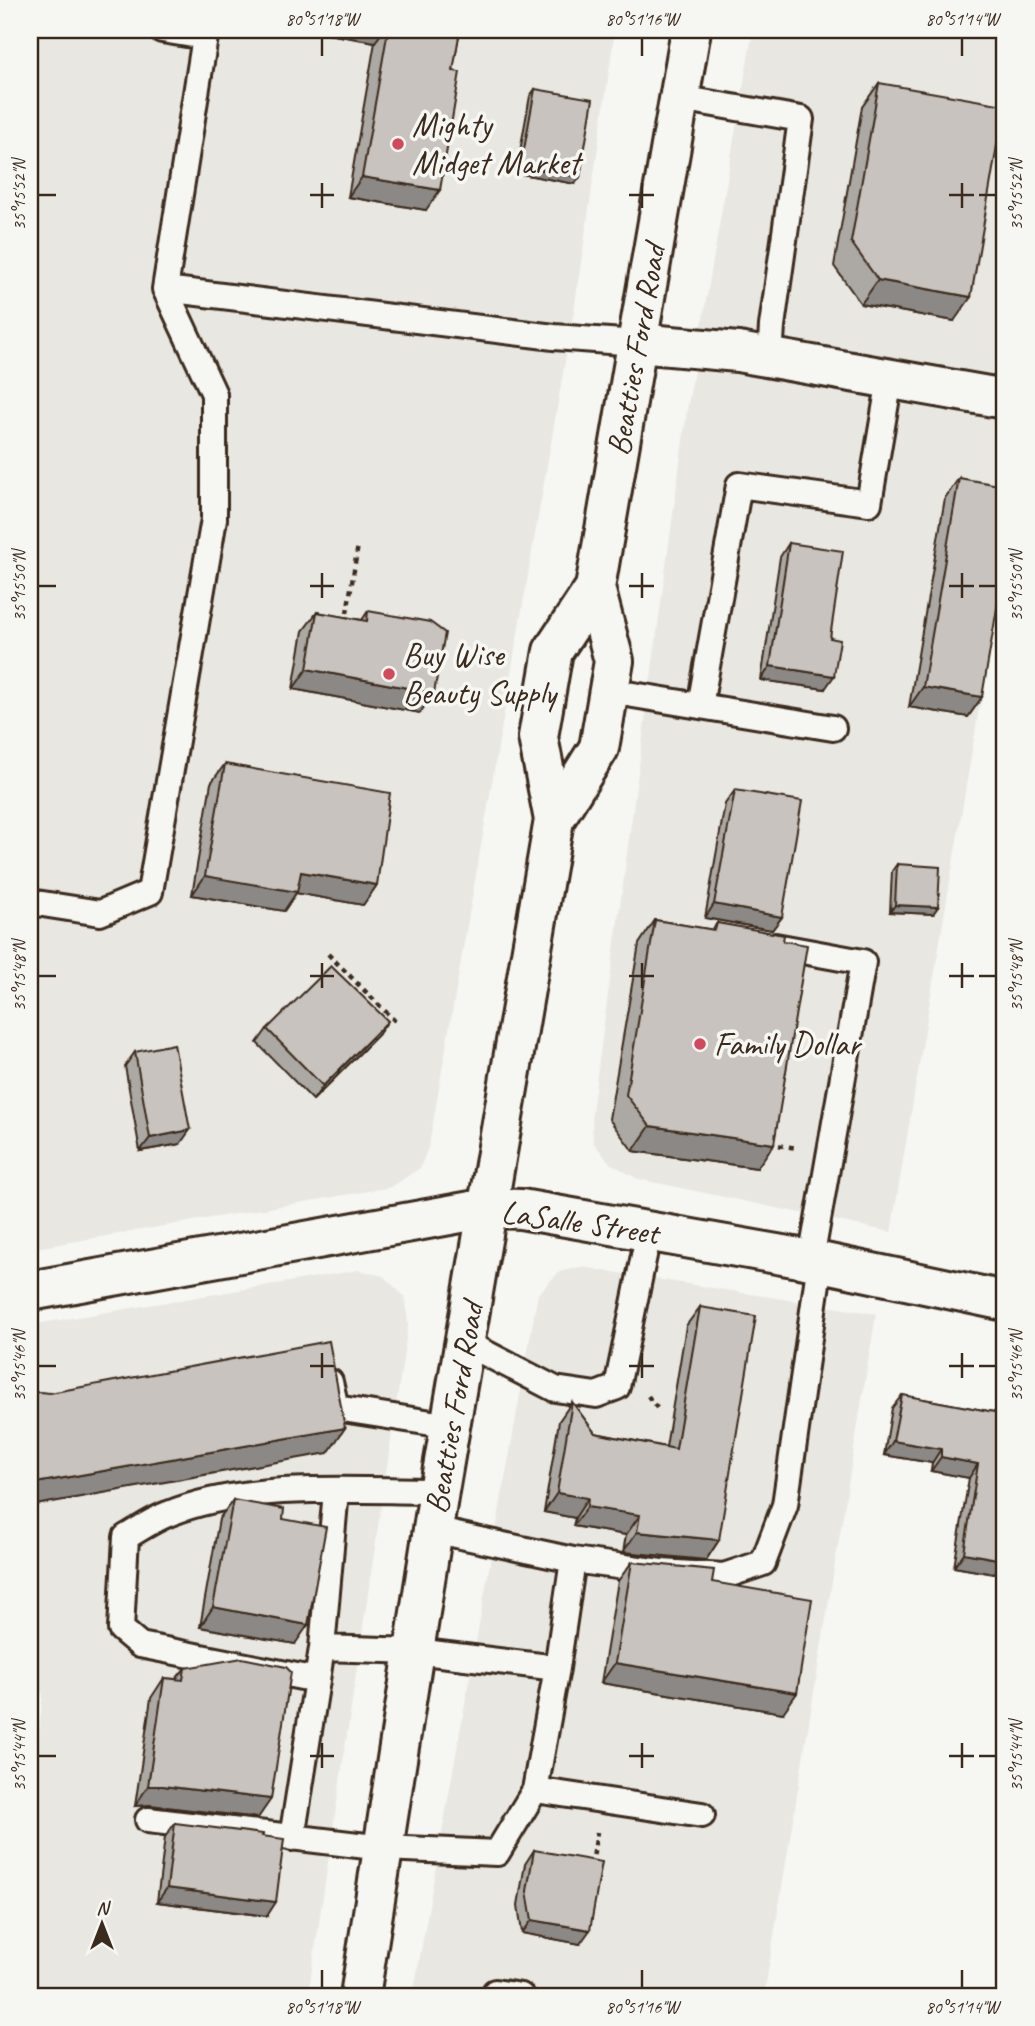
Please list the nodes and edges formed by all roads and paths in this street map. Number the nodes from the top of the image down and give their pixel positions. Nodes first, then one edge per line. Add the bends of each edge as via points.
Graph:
1 (162, 30) edge
2 (691, 30) edge
3 (680, 97) junction
4 (165, 289) junction
5 (637, 343) junction
6 (770, 358) junction
7 (890, 379) junction
8 (1005, 399) edge
9 (358, 545) dead end
10 (595, 588) junction
11 (346, 613) dead end
12 (609, 691) junction
13 (700, 705) junction
14 (833, 728) dead end
15 (554, 820) junction
16 (30, 902) edge
17 (749, 941) edge
18 (328, 954) dead end
19 (395, 1021) dead end
20 (488, 1208) junction
21 (649, 1231) junction
22 (816, 1261) junction
23 (30, 1291) edge
24 (1005, 1301) edge
25 (464, 1342) junction
26 (326, 1360) edge
27 (451, 1426) junction
28 (336, 1491) junction
29 (439, 1491) junction
30 (433, 1530) junction
31 (573, 1560) junction
32 (322, 1648) junction
33 (415, 1650) junction
34 (557, 1668) junction
35 (317, 1680) junction
36 (535, 1790) junction
37 (702, 1815) dead end
38 (149, 1820) dead end
39 (292, 1838) junction
40 (383, 1849) junction
41 (360, 1996) edge
42 (494, 1996) edge
43 (520, 1996) edge

1 - 4 lane via 205,37
2 - 3 main road, Beatties Ford Road
3 - 5 main road, Beatties Ford Road
3 - 6 lane via 802,119
4 - 5 lane
4 - 16 lane via 214,394 214,519 150,892 100,913
5 - 6 main road
5 - 10 main road, Beatties Ford Road
6 - 7 main road
7 - 8 main road
7 - 13 lane via 869,503 739,485
9 - 11 path
10 - 12 main road, Beatties Ford Road via 614,661
10 - 15 main road, Beatties Ford Road via 553,651 538,737
12 - 13 lane
12 - 15 main road, Beatties Ford Road via 599,748
13 - 14 lane
15 - 20 main road, Beatties Ford Road
17 - 22 lane via 863,962
18 - 19 path
20 - 21 main road, LaSalle Street via 521,1209
20 - 23 main road, LaSalle Street
20 - 25 main road, Beatties Ford Road
21 - 22 main road, LaSalle Street
21 - 25 lane via 617,1387 596,1395 555,1389
22 - 24 main road, LaSalle Street
22 - 31 lane via 785,1505 763,1563 724,1576
25 - 27 main road, Beatties Ford Road
26 - 27 lane via 336,1408
27 - 29 main road, Beatties Ford Road
28 - 29 lane
28 - 32 lane
28 - 35 lane via 278,1491 212,1501 168,1514 126,1537 121,1629 140,1645
29 - 30 main road, Beatties Ford Road
30 - 31 lane
30 - 33 main road, Beatties Ford Road
31 - 34 lane
32 - 33 lane
32 - 35 lane
33 - 34 lane
33 - 40 main road, Beatties Ford Road
34 - 36 lane
35 - 39 lane
36 - 37 lane
36 - 40 lane via 497,1853
38 - 39 lane
39 - 40 lane
40 - 41 main road, Beatties Ford Road
42 - 43 lane via 495,1992

